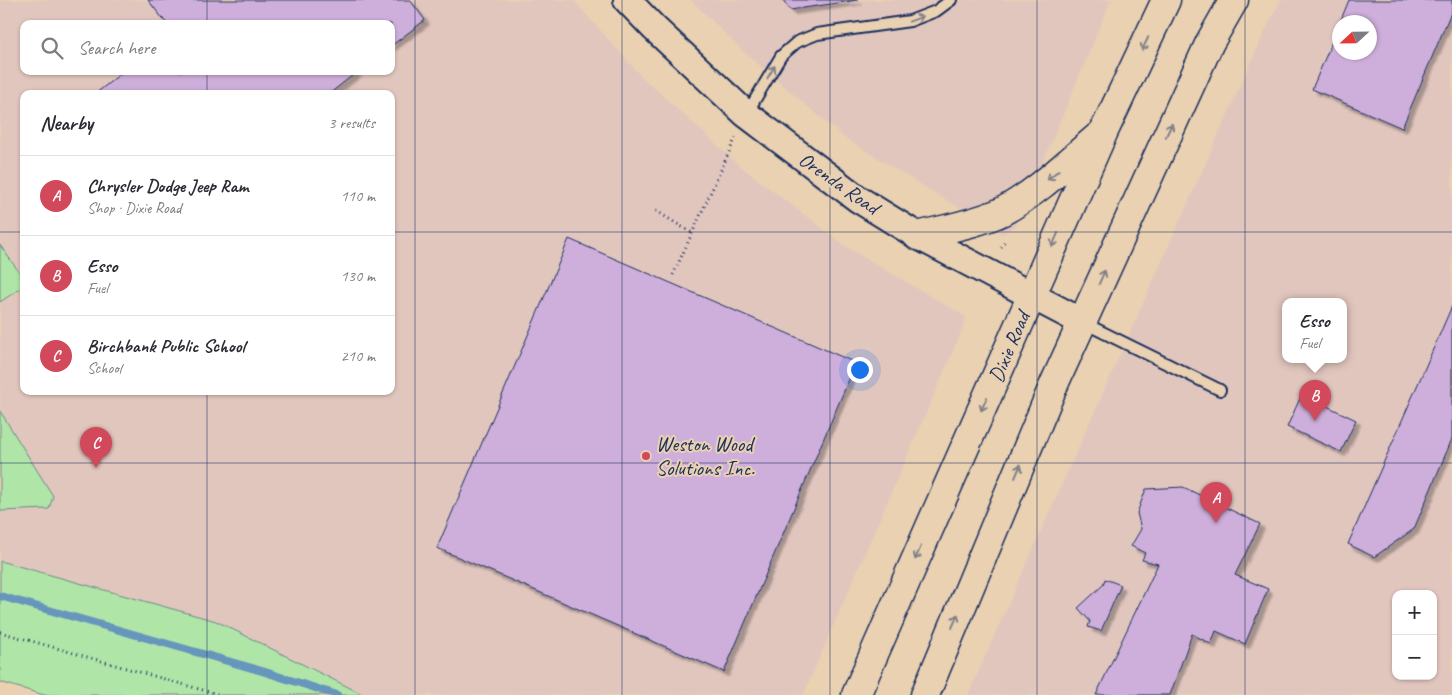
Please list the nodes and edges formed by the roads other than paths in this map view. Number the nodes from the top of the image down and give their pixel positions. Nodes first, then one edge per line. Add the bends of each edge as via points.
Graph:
1 (627, 0) edge
2 (952, 0) edge
3 (1166, 0) edge
4 (1234, 0) edge
5 (746, 114) junction
6 (1104, 131) junction
7 (918, 236) junction
8 (1031, 296) junction
9 (1082, 322) junction
10 (1220, 390) dead end
11 (856, 695) edge
12 (925, 695) edge

1 - 5 street, Orenda Road
5 -> 2 lane via 781,56 797,42 817,34 910,21 936,11
3 -> 6 main road, Dixie Road
9 -> 4 main road via 1210,42
5 - 7 street, Orenda Road via 858,199
6 -> 7 main road via 1031,194 1001,212
6 -> 8 main road, Dixie Road
7 - 8 street, Orenda Road
8 - 9 street, Orenda Road
8 -> 11 main road, Dixie Road
9 - 10 lane
12 -> 9 main road

